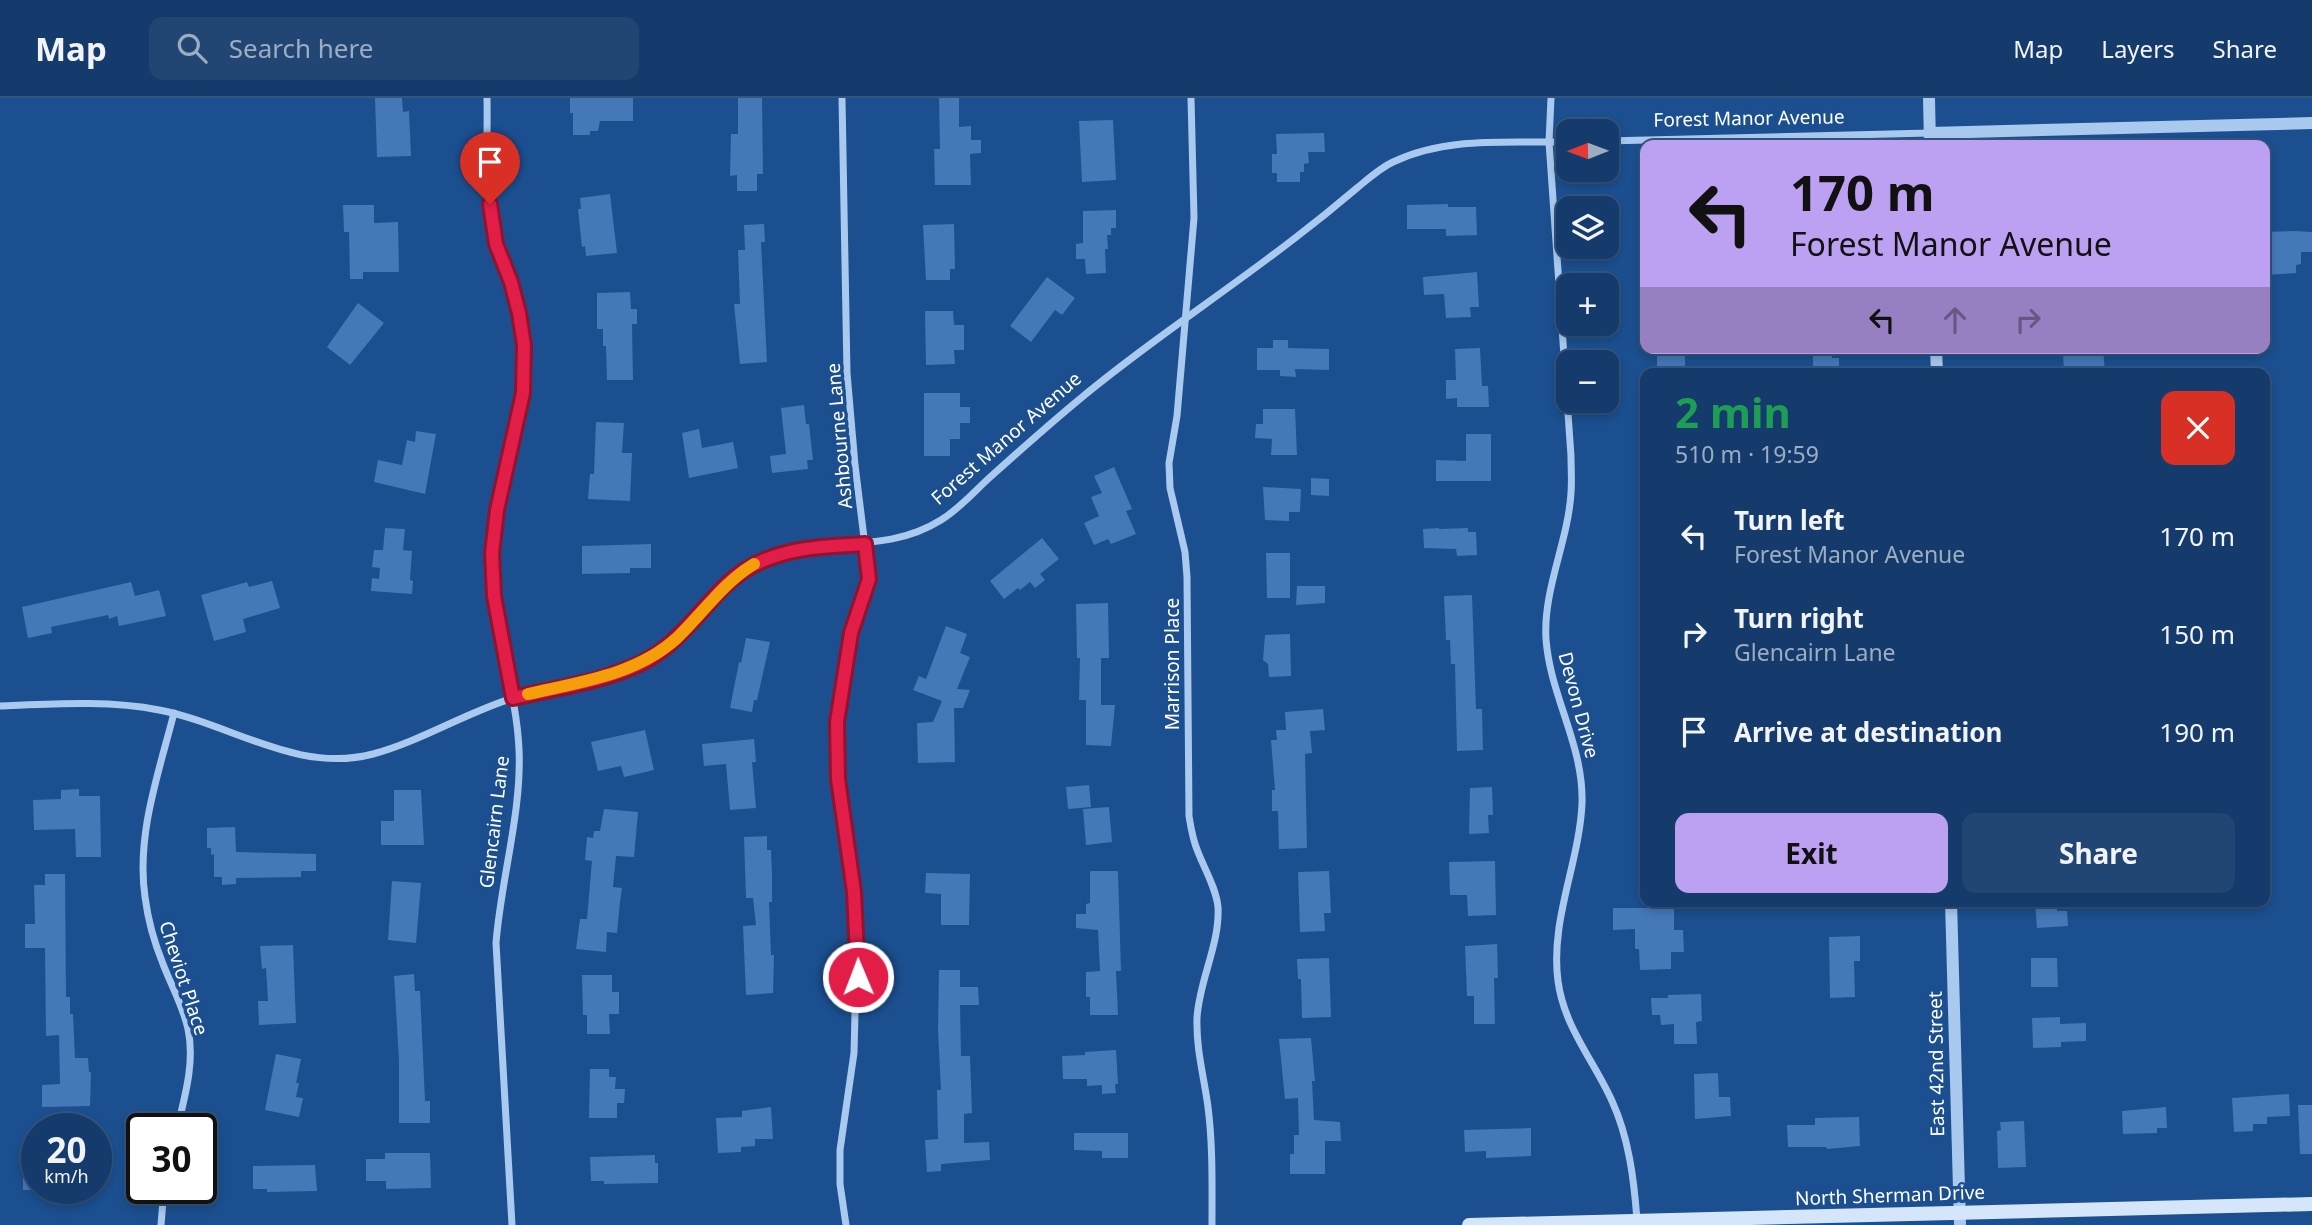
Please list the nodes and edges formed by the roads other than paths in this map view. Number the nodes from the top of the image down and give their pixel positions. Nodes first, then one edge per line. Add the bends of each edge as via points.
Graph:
1 (487, 98) edge
2 (842, 98) edge
3 (1191, 98) edge
4 (1551, 98) edge
5 (1929, 98) edge
6 (2312, 123) edge
7 (1930, 139) edge
8 (1768, 140) edge
9 (1619, 141) edge
10 (1640, 141) edge
11 (1549, 142) junction
12 (1556, 142) edge
13 (1186, 320) junction
14 (865, 544) junction
15 (513, 698) junction
16 (0, 706) edge
17 (174, 713) junction
18 (1951, 907) edge
19 (181, 1113) edge
20 (162, 1204) edge
21 (2312, 1204) edge
22 (1959, 1219) edge
23 (1637, 1221) junction
24 (160, 1225) edge
25 (512, 1225) edge
26 (846, 1225) edge
27 (1212, 1225) edge
28 (1469, 1225) edge

1 - 15 street, Glencairn Lane via 489,212 515,297 524,345 523,393 492,553 494,596
2 - 14 street, Ashbourne Lane via 848,373
3 - 13 street, Marrison Place via 1194,218
4 - 11 street, Devon Drive
5 - 7 street
6 - 7 street, Forest Manor Avenue
7 - 8 street, Forest Manor Avenue
9 - 10 street, Forest Manor Avenue
11 - 12 street, Forest Manor Avenue
11 - 13 street, Forest Manor Avenue via 1468,143 1392,162
11 - 23 street, Devon Drive via 1572,495 1547,607 1546,640 1576,748 1582,799 1558,929 1558,979 1572,1028 1621,1126
13 - 14 street, Forest Manor Avenue via 1077,401 944,518 907,536
13 - 27 street, Marrison Place via 1169,463 1187,577 1189,816 1218,907 1197,1013 1211,1140
14 - 15 street, Forest Manor Avenue via 798,549 759,561 738,574 678,636 645,661
14 - 26 street, Ashbourne Lane via 869,579 851,633 837,722 838,779 857,934 854,1053 840,1150
15 - 17 street, Forest Manor Avenue via 387,750 333,760 292,754
15 - 25 street, Glencairn Lane via 519,763 496,943
16 - 17 street, Forest Manor Avenue via 126,706
17 - 19 street, Cheviot Place via 150,805 143,866 150,928 188,1028 190,1070
18 - 22 street, East 42nd Street
20 - 24 street
21 - 22 main road, North Sherman Drive
22 - 23 main road, North Sherman Drive
23 - 28 main road, North Sherman Drive

